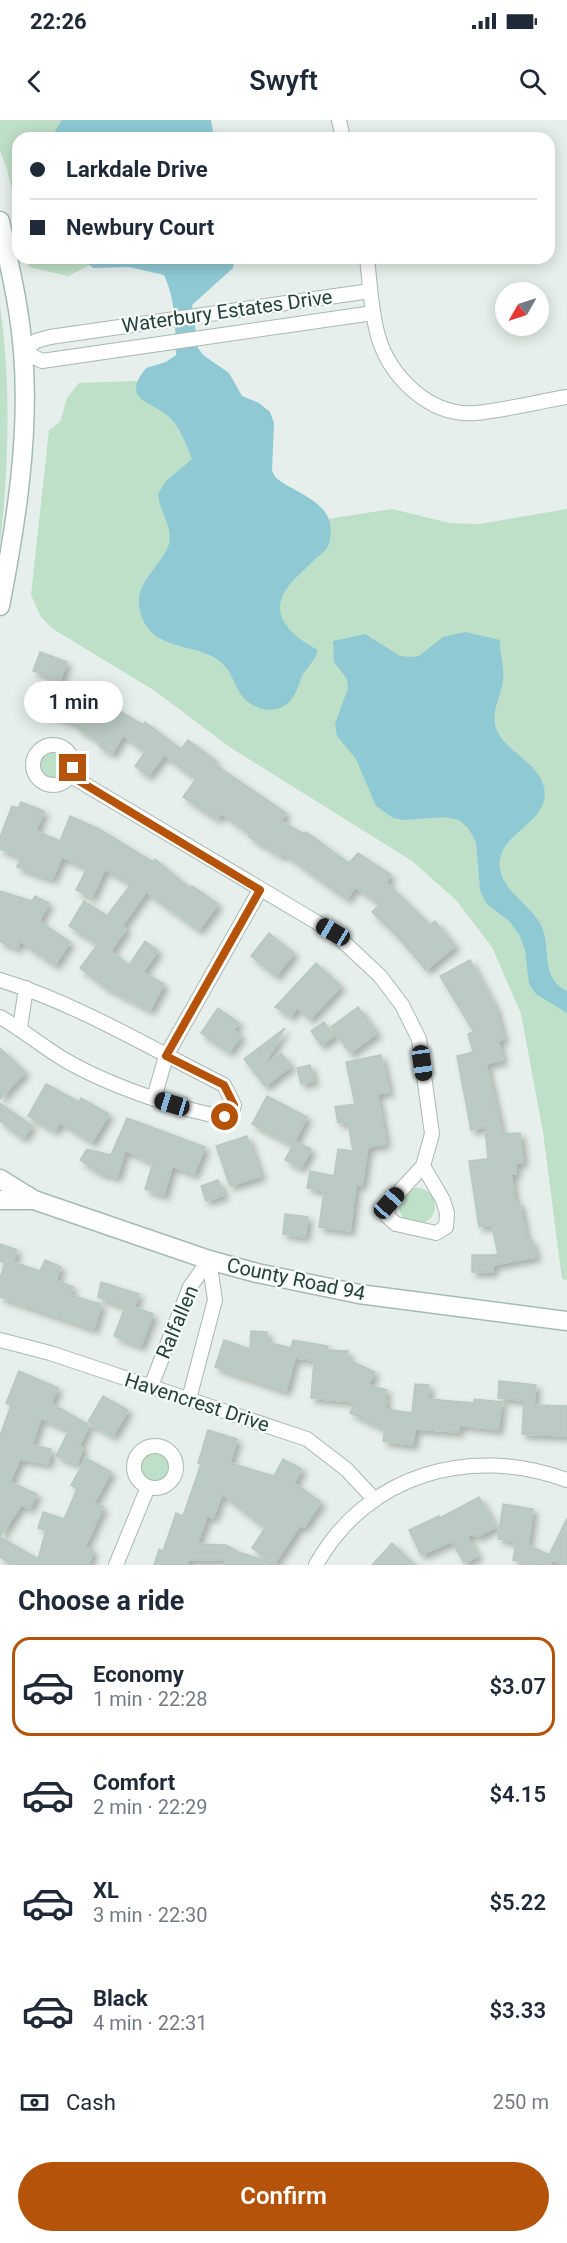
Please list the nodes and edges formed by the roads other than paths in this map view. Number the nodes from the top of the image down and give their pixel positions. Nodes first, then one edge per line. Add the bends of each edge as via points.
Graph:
1 (0, 221) edge
2 (368, 264) edge
3 (370, 291) junction
4 (373, 313) junction
5 (84, 332) junction
6 (23, 351) junction
7 (88, 354) junction
8 (567, 397) edge
9 (0, 606) edge
10 (71, 776) dead end
11 (260, 890) junction
12 (0, 980) edge
13 (26, 988) junction
14 (0, 1017) edge
15 (20, 1028) junction
16 (166, 1056) junction
17 (154, 1098) junction
18 (423, 1166) junction
19 (0, 1179) edge
20 (0, 1200) edge
21 (34, 1200) junction
22 (209, 1260) junction
23 (567, 1321) edge
24 (0, 1340) edge
25 (151, 1386) junction
26 (189, 1400) junction
27 (567, 1480) edge
28 (148, 1487) dead end
29 (375, 1500) junction
30 (116, 1565) edge
31 (316, 1565) edge

1 - 6 street
2 - 3 street
3 - 4 street
3 - 5 street, Waterbury Estates Drive
4 - 7 street, Waterbury Estates Drive
4 - 8 street via 379,338 401,379 433,404 474,413
5 - 6 street, Waterbury Estates Drive via 36,341
5 - 7 street
6 - 7 street, Waterbury Estates Drive via 42,361
6 - 9 street via 25,418 15,529
10 - 11 street
11 - 16 street
11 - 18 street via 333,932 380,976 402,1005 419,1039 432,1134
12 - 13 street
13 - 15 street
13 - 16 street
14 - 15 street
15 - 17 street via 65,1060
16 - 17 street
16 - 17 street via 224,1085 234,1105 232,1112 225,1117
18 - 18 street via 389,1203 387,1216 396,1224 436,1233 446,1227 447,1213
19 - 21 street, County Road 94
20 - 21 street, County Road 94
21 - 22 street, County Road 94
22 - 23 street, County Road 94 via 359,1294
22 - 25 street, Ralfallen via 190,1287
22 - 26 street, Ralfallen via 215,1300
24 - 25 street, Havencrest Drive
25 - 26 street, Havencrest Drive
26 - 29 street, Havencrest Drive via 307,1440 346,1469
27 - 29 street via 523,1467 471,1464 418,1477
28 - 30 street
29 - 31 street via 340,1531

